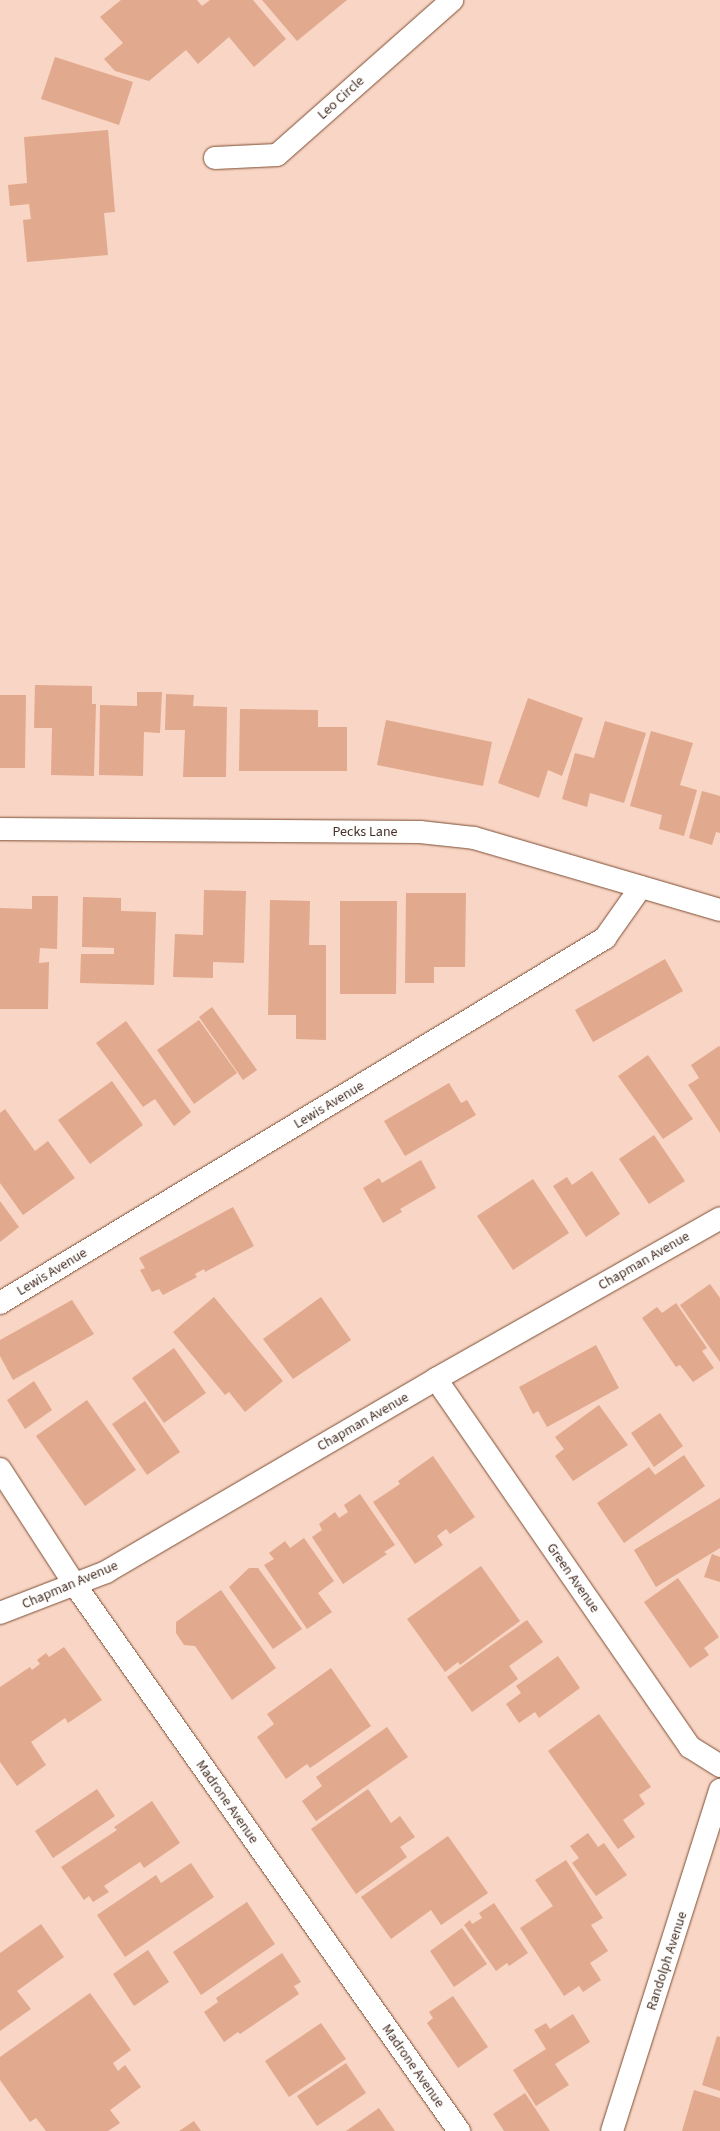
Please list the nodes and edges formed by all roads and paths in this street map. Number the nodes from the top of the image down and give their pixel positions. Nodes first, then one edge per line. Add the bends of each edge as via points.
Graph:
1 (452, 0) edge
2 (215, 158) dead end
3 (0, 829) edge
4 (641, 887) junction
5 (720, 910) edge
6 (720, 1218) edge
7 (0, 1303) edge
8 (436, 1379) junction
9 (0, 1469) edge
10 (74, 1586) junction
11 (0, 1613) edge
12 (720, 1766) edge
13 (720, 1790) edge
14 (459, 2131) edge
15 (612, 2131) edge

1 - 2 street, Leo Circle via 277,155
3 - 4 street, Pecks Lane via 420,832 474,838
4 - 5 street, Pecks Lane
4 - 7 street, Lewis Avenue via 605,938
6 - 8 street, Chapman Avenue
8 - 10 street, Chapman Avenue via 106,1572
8 - 12 street, Green Avenue via 690,1747
9 - 10 street, Madrone Avenue
10 - 11 street, Chapman Avenue
10 - 14 street, Madrone Avenue
13 - 15 street, Randolph Avenue

